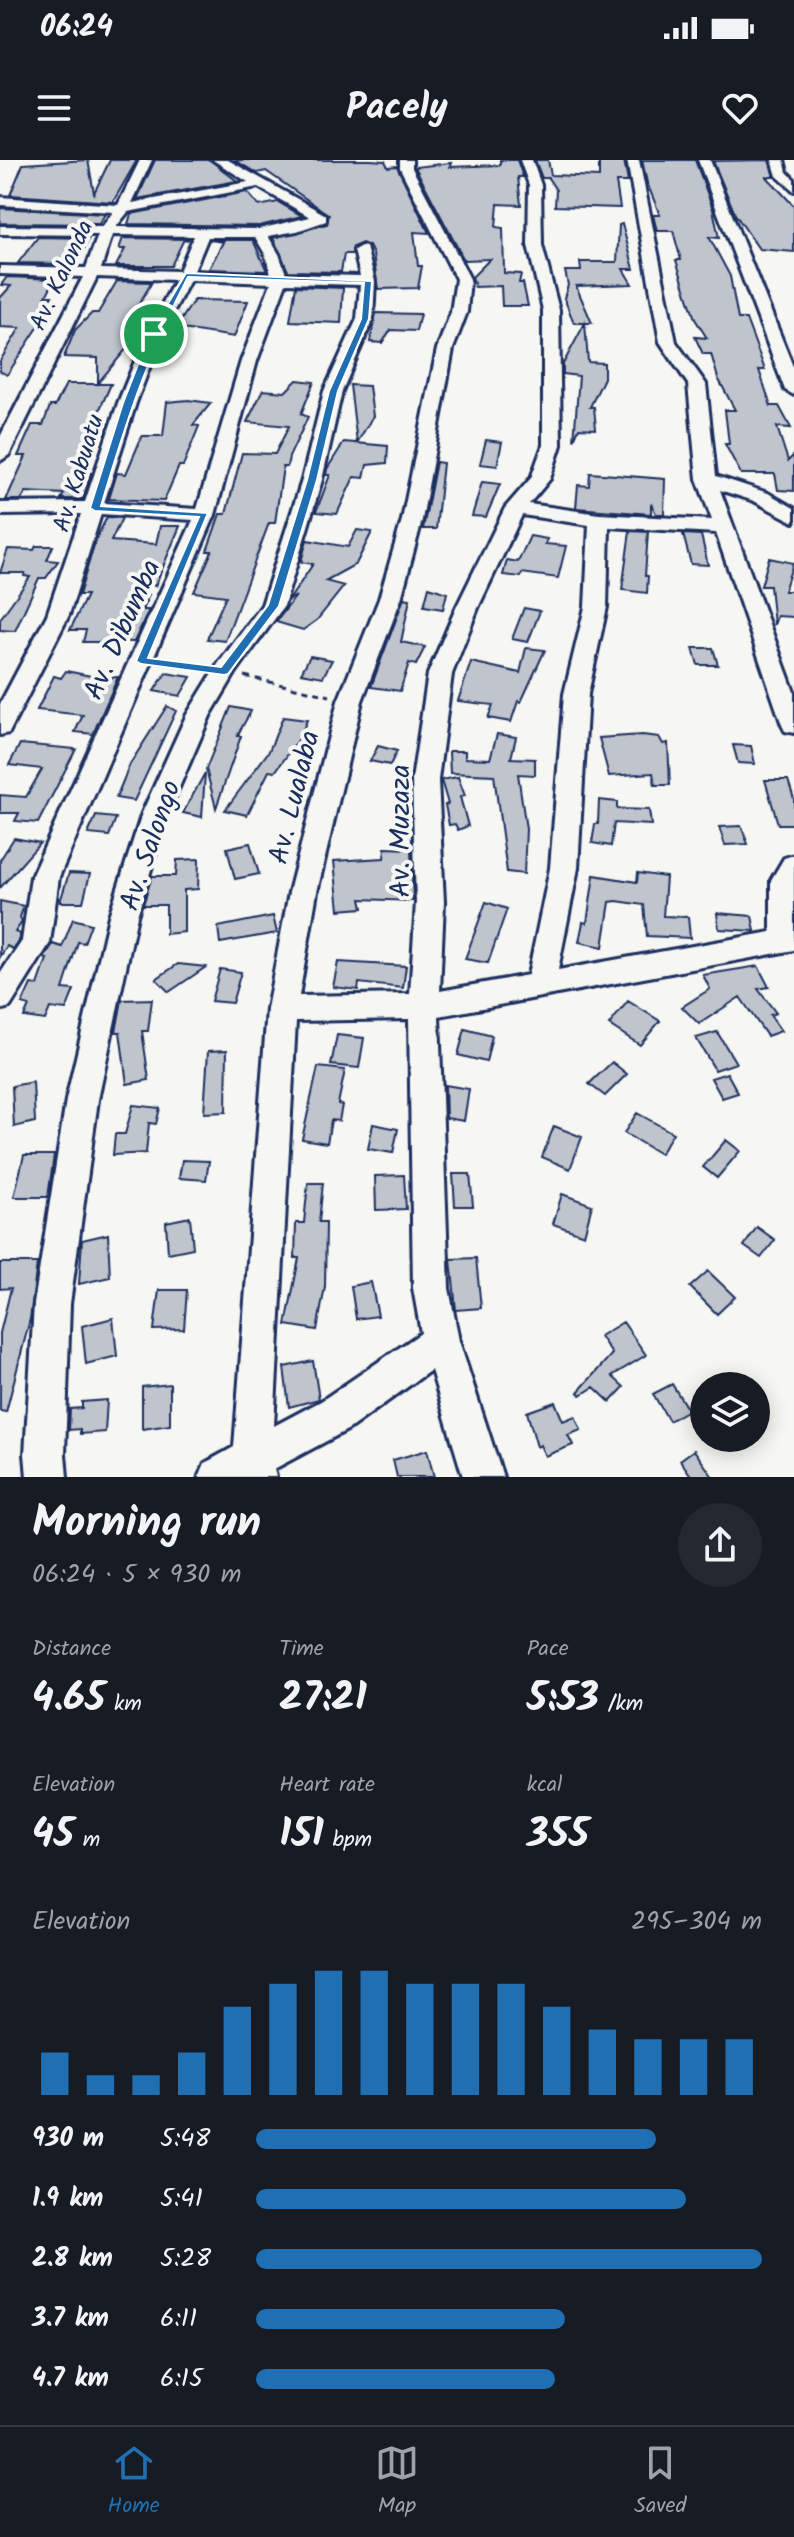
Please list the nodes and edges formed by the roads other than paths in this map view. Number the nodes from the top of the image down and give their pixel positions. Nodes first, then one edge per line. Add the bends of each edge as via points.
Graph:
1 (146, 160) edge
2 (219, 160) edge
3 (406, 160) edge
4 (526, 160) edge
5 (633, 160) edge
6 (704, 160) edge
7 (778, 160) edge
8 (261, 183) junction
9 (794, 187) edge
10 (0, 201) edge
11 (123, 209) junction
12 (106, 231) junction
13 (203, 233) junction
14 (259, 233) junction
15 (5, 248) edge
16 (361, 250) dead end
17 (92, 273) junction
18 (186, 275) junction
19 (280, 279) junction
20 (368, 281) junction
21 (794, 390) edge
22 (0, 455) edge
23 (707, 479) junction
24 (95, 508) junction
25 (515, 508) junction
26 (0, 509) edge
27 (205, 515) junction
28 (794, 516) edge
29 (599, 520) junction
30 (723, 527) junction
31 (794, 725) edge
32 (0, 727) edge
33 (794, 865) edge
34 (789, 940) edge
35 (540, 986) junction
36 (0, 998) edge
37 (424, 1006) junction
38 (282, 1009) junction
39 (441, 1341) junction
40 (254, 1469) edge
41 (47, 1477) edge
42 (219, 1477) edge
43 (483, 1477) edge

1 - 11 street, Av. Kalonda
2 - 8 street
3 - 38 street, Av. Lualaba via 463,279 459,312 445,349 412,520 390,599 350,701 303,892
4 - 25 street, Av. Muzaza via 535,185 535,245 551,310 552,445 540,479
5 - 23 street via 668,342 697,384
6 - 21 street
7 - 9 street via 781,173
8 - 11 street
8 - 14 street via 321,218
10 - 11 street
11 - 12 street, Av. Kalonda
12 - 13 street
12 - 15 street
12 - 17 street, Av. Kalonda
13 - 14 street
13 - 18 street, Av. Kabuatu
14 - 19 street
15 - 17 street
16 - 20 street, Av. Salongo
17 - 18 street
17 - 22 street, Av. Kalonda
18 - 19 street
18 - 24 street, Av. Kabuatu via 154,334 127,403
19 - 20 street
19 - 27 street, Av. Dibumba via 249,361
20 - 41 street, Av. Salongo via 365,319 333,391 273,606 198,716 155,813 123,916 82,1100 52,1304
23 - 28 street via 761,497
23 - 30 street
24 - 26 street
24 - 27 street
24 - 32 street, Av. Kabuatu via 58,615
25 - 29 street
25 - 37 street, Av. Muzaza via 440,674 425,780 430,902
27 - 36 street, Av. Dibumba via 45,877 36,943
29 - 30 street
29 - 35 street via 596,607 576,694 564,868
30 - 31 street
33 - 34 street via 785,880
34 - 35 street
35 - 37 street
37 - 38 street
37 - 39 street, Av. Muzaza via 431,1288
38 - 40 street, Av. Lualaba
39 - 40 street
39 - 43 street, Av. Muzaza
40 - 42 street

